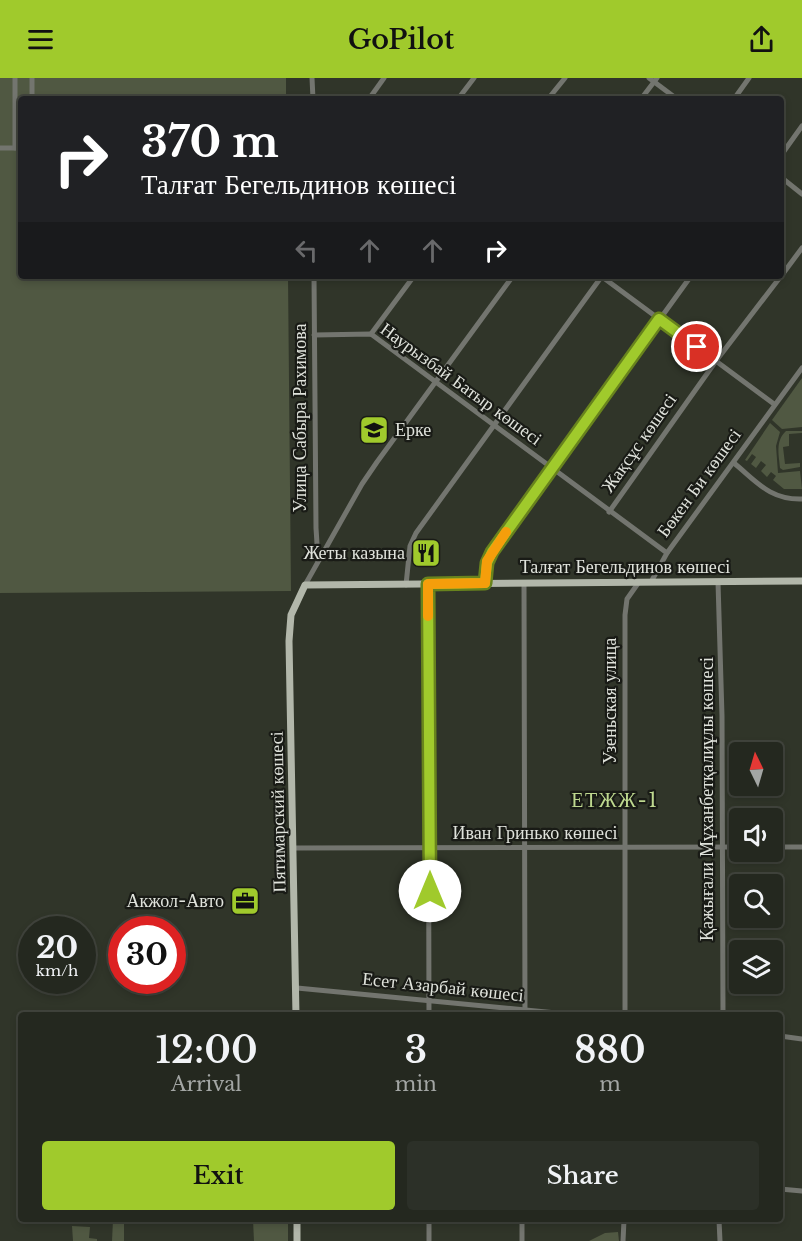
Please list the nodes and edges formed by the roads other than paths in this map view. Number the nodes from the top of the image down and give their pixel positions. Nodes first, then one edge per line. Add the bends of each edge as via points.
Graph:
1 (15, 78) edge
2 (32, 78) edge
3 (312, 78) edge
4 (384, 78) edge
5 (474, 78) edge
6 (565, 78) edge
7 (749, 78) edge
8 (653, 79) edge
9 (32, 96) edge
10 (313, 96) edge
11 (371, 96) edge
12 (460, 96) edge
13 (550, 96) edge
14 (644, 96) edge
15 (673, 96) edge
16 (736, 96) edge
17 (802, 126) edge
18 (0, 148) edge
19 (18, 148) edge
20 (784, 151) edge
21 (784, 180) edge
22 (802, 194) edge
23 (802, 248) edge
24 (784, 271) edge
25 (314, 279) edge
26 (412, 279) edge
27 (511, 279) edge
28 (600, 279) edge
29 (606, 279) edge
30 (689, 279) edge
31 (778, 279) edge
32 (659, 319) junction
33 (314, 334) junction
34 (371, 334) junction
35 (716, 361) junction
36 (802, 368) edge
37 (434, 382) junction
38 (774, 404) junction
39 (494, 425) junction
40 (734, 463) junction
41 (550, 468) junction
42 (802, 499) edge
43 (609, 512) junction
44 (666, 553) junction
45 (318, 560) junction
46 (802, 581) edge
47 (639, 582) junction
48 (651, 582) junction
49 (718, 582) junction
50 (485, 583) junction
51 (524, 583) junction
52 (428, 584) junction
53 (305, 585) junction
54 (406, 585) junction
55 (783, 847) edge
56 (802, 847) edge
57 (295, 848) junction
58 (430, 848) junction
59 (525, 848) junction
60 (624, 848) junction
61 (722, 848) junction
62 (729, 848) edge
63 (297, 988) junction
64 (429, 999) junction
65 (296, 1012) edge
66 (429, 1012) edge
67 (518, 1012) edge
68 (525, 1012) edge
69 (625, 1012) edge
70 (723, 1012) edge
71 (783, 1036) edge
72 (802, 1039) edge
73 (783, 1189) edge
74 (802, 1191) edge
75 (297, 1222) edge
76 (429, 1222) edge
77 (522, 1222) edge
78 (624, 1222) edge
79 (719, 1222) edge
80 (297, 1241) edge
81 (429, 1241) edge
82 (522, 1241) edge
83 (624, 1241) edge
84 (720, 1241) edge

1 - 19 street
2 - 9 street
3 - 10 street
4 - 11 street
5 - 12 street
6 - 13 street
7 - 16 street
8 - 14 street
8 - 15 street
17 - 20 street
18 - 19 street
21 - 22 street
23 - 24 street, Жақсұс көшесі
25 - 33 street, Улица Сабыра Рахимова
26 - 34 street
27 - 37 street
28 - 39 street
29 - 32 street
30 - 32 street
31 - 35 street, Жақсұс көшесі
32 - 35 street
32 - 41 street
33 - 34 street, Наурызбай Батыр көшесі
33 - 45 street, Улица Сабыра Рахимова
34 - 37 street, Наурызбай Батыр көшесі
35 - 38 street
35 - 43 street, Жақсұс көшесі
36 - 38 street, Бөкен Би көшесі
37 - 39 street, Наурызбай Батыр көшесі
37 - 45 street via 362,484
38 - 40 street, Бөкен Би көшесі
39 - 41 street, Наурызбай Батыр көшесі
39 - 54 street via 411,542
40 - 42 street via 779,498
40 - 44 street, Бөкен Би көшесі
41 - 43 street, Наурызбай Батыр көшесі
41 - 50 street via 490,555
43 - 44 street, Наурызбай Батыр көшесі
44 - 48 street, Бөкен Би көшесі
45 - 53 street
46 - 49 main road, Талғат Бегельдинов көшесі
47 - 48 main road, Талғат Бегельдинов көшесі
47 - 51 main road, Талғат Бегельдинов көшесі
47 - 60 street, Узеньская улица via 627,599 625,615
48 - 49 main road, Талғат Бегельдинов көшесі
49 - 61 street, Қажығали Мұханбетқалиұлы көшесі
50 - 51 main road, Талғат Бегельдинов көшесі
50 - 52 main road, Талғат Бегельдинов көшесі
51 - 59 street
52 - 54 main road, Талғат Бегельдинов көшесі
52 - 58 street
53 - 54 main road, Талғат Бегельдинов көшесі
53 - 57 main road, Пятимарский көшесі via 294,608 289,641
55 - 56 street
57 - 58 street, Иван Гринько көшесі
57 - 63 main road, Пятимарский көшесі
58 - 59 street, Иван Гринько көшесі
58 - 64 street
59 - 60 street, Иван Гринько көшесі
59 - 68 street
60 - 61 street, Иван Гринько көшесі
60 - 69 street, Узеньская улица
61 - 62 street, Иван Гринько көшесі
61 - 70 street, Қажығали Мұханбетқалиұлы көшесі
63 - 64 street, Есет Азарбай көшесі
63 - 65 main road, Пятимарский көшесі
64 - 66 street
64 - 67 street, Есет Азарбай көшесі
71 - 72 street
73 - 74 street
75 - 80 main road
76 - 81 street
77 - 82 street
78 - 83 street
79 - 84 street

